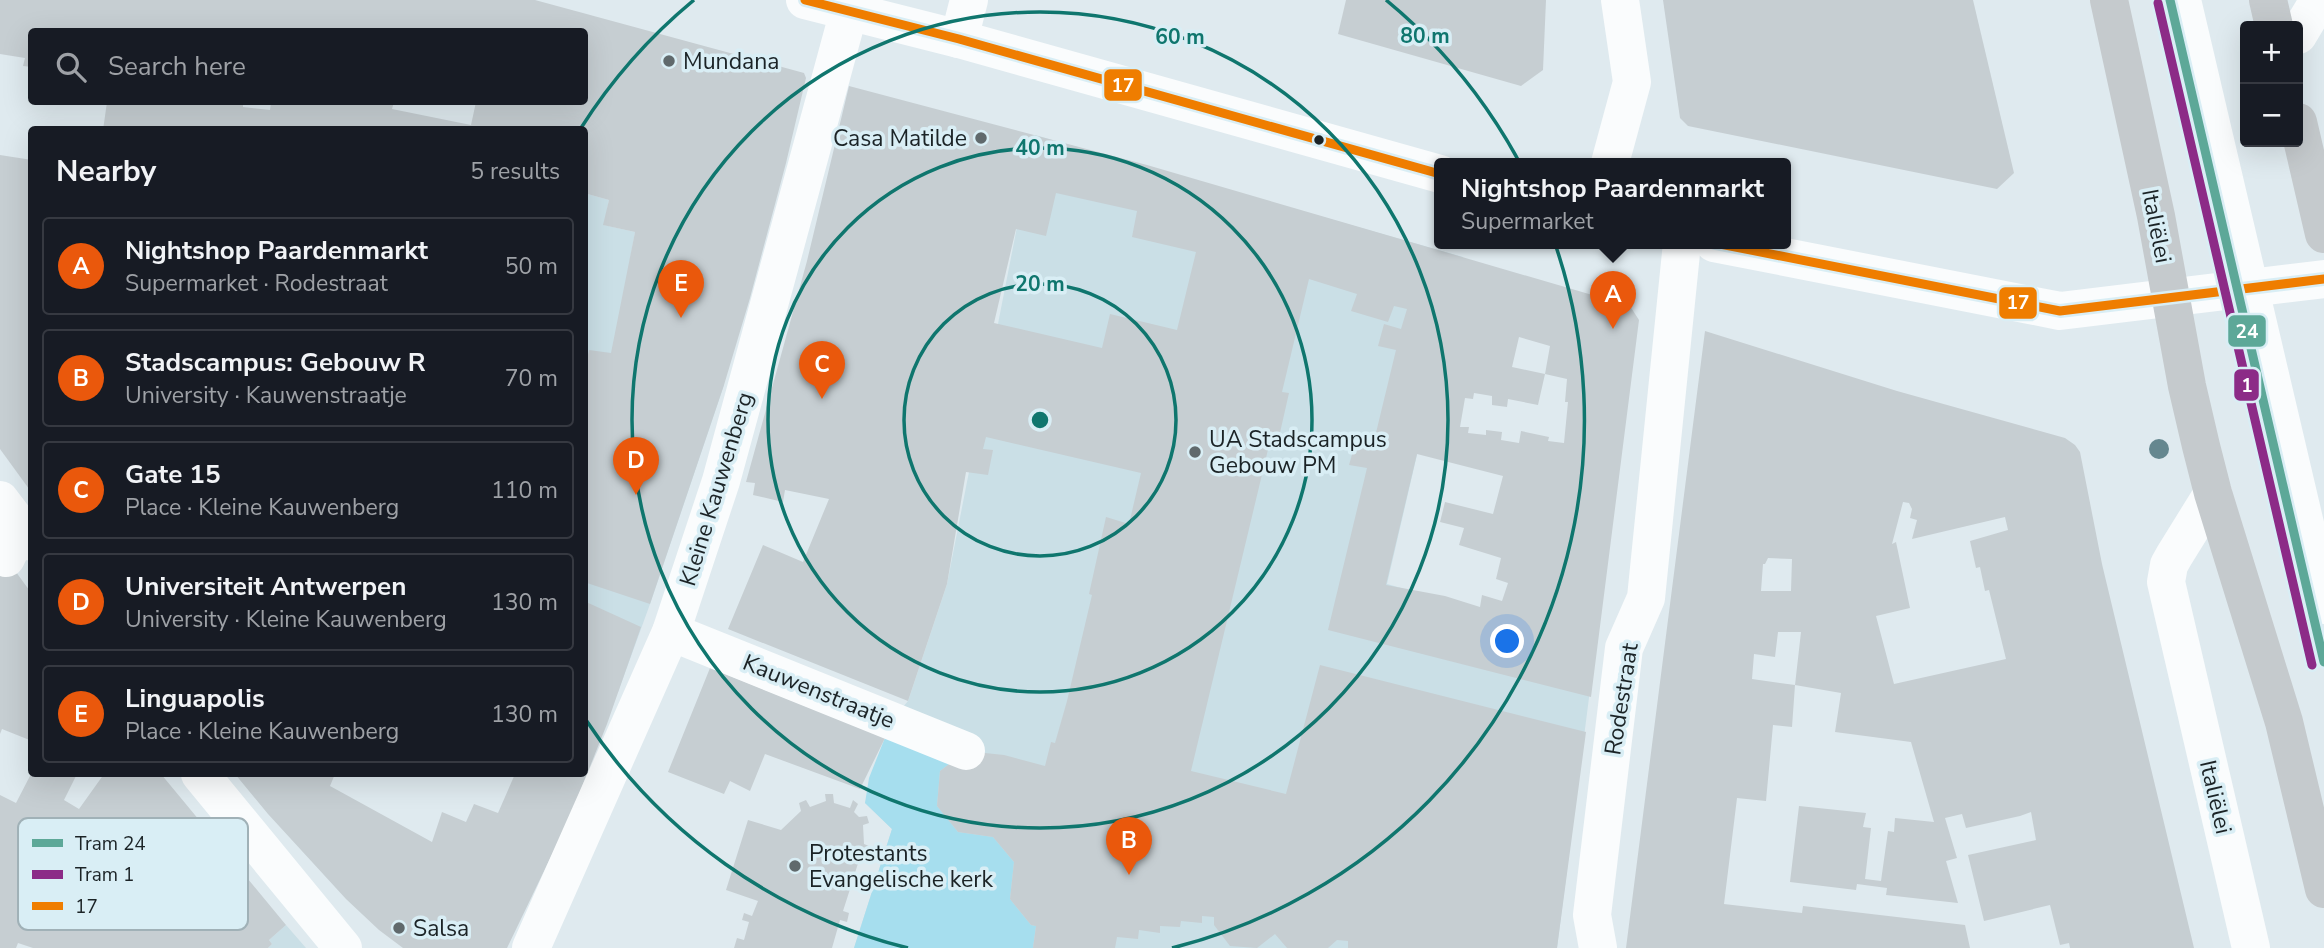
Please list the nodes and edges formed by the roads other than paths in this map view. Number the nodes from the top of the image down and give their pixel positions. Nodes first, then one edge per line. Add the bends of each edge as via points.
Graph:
1 (805, 0) edge
2 (969, 0) edge
3 (1620, 0) edge
4 (2109, 0) edge
5 (2182, 0) edge
6 (2268, 0) edge
7 (2319, 0) edge
8 (849, 11) junction
9 (2273, 21) edge
10 (2303, 27) edge
11 (958, 39) junction
12 (2303, 144) edge
13 (1611, 158) edge
14 (1434, 172) edge
15 (2324, 234) edge
16 (1681, 249) edge
17 (1745, 249) edge
18 (2324, 279) edge
19 (2250, 288) junction
20 (2171, 297) junction
21 (2213, 493) junction
22 (2324, 605) edge
23 (671, 632) junction
24 (966, 751) dead end
25 (202, 777) edge
26 (233, 818) edge
27 (248, 839) edge
28 (2324, 889) edge
29 (325, 942) edge
30 (531, 948) edge
31 (1598, 948) edge
32 (2251, 948) edge

1 - 8 street
2 - 11 street
3 - 13 street via 1632,82
4 - 20 main road, Italiëlei
5 - 19 street
6 - 9 main road
7 - 10 street
8 - 11 street
8 - 23 street, Kleine Kauwenberg via 721,481
11 - 14 street
12 - 15 main road
16 - 31 street, Rodestraat via 1646,598 1625,648 1592,915
17 - 20 street via 2060,311
18 - 19 street
19 - 20 street
19 - 22 street
20 - 21 main road, Italiëlei
21 - 28 main road, Italiëlei via 2284,722
21 - 32 street, Italiëlei via 2169,565 2166,582
23 - 24 street, Kauwenstraatje
23 - 30 street, Kleine Kauwenberg
25 - 26 street
27 - 29 street

